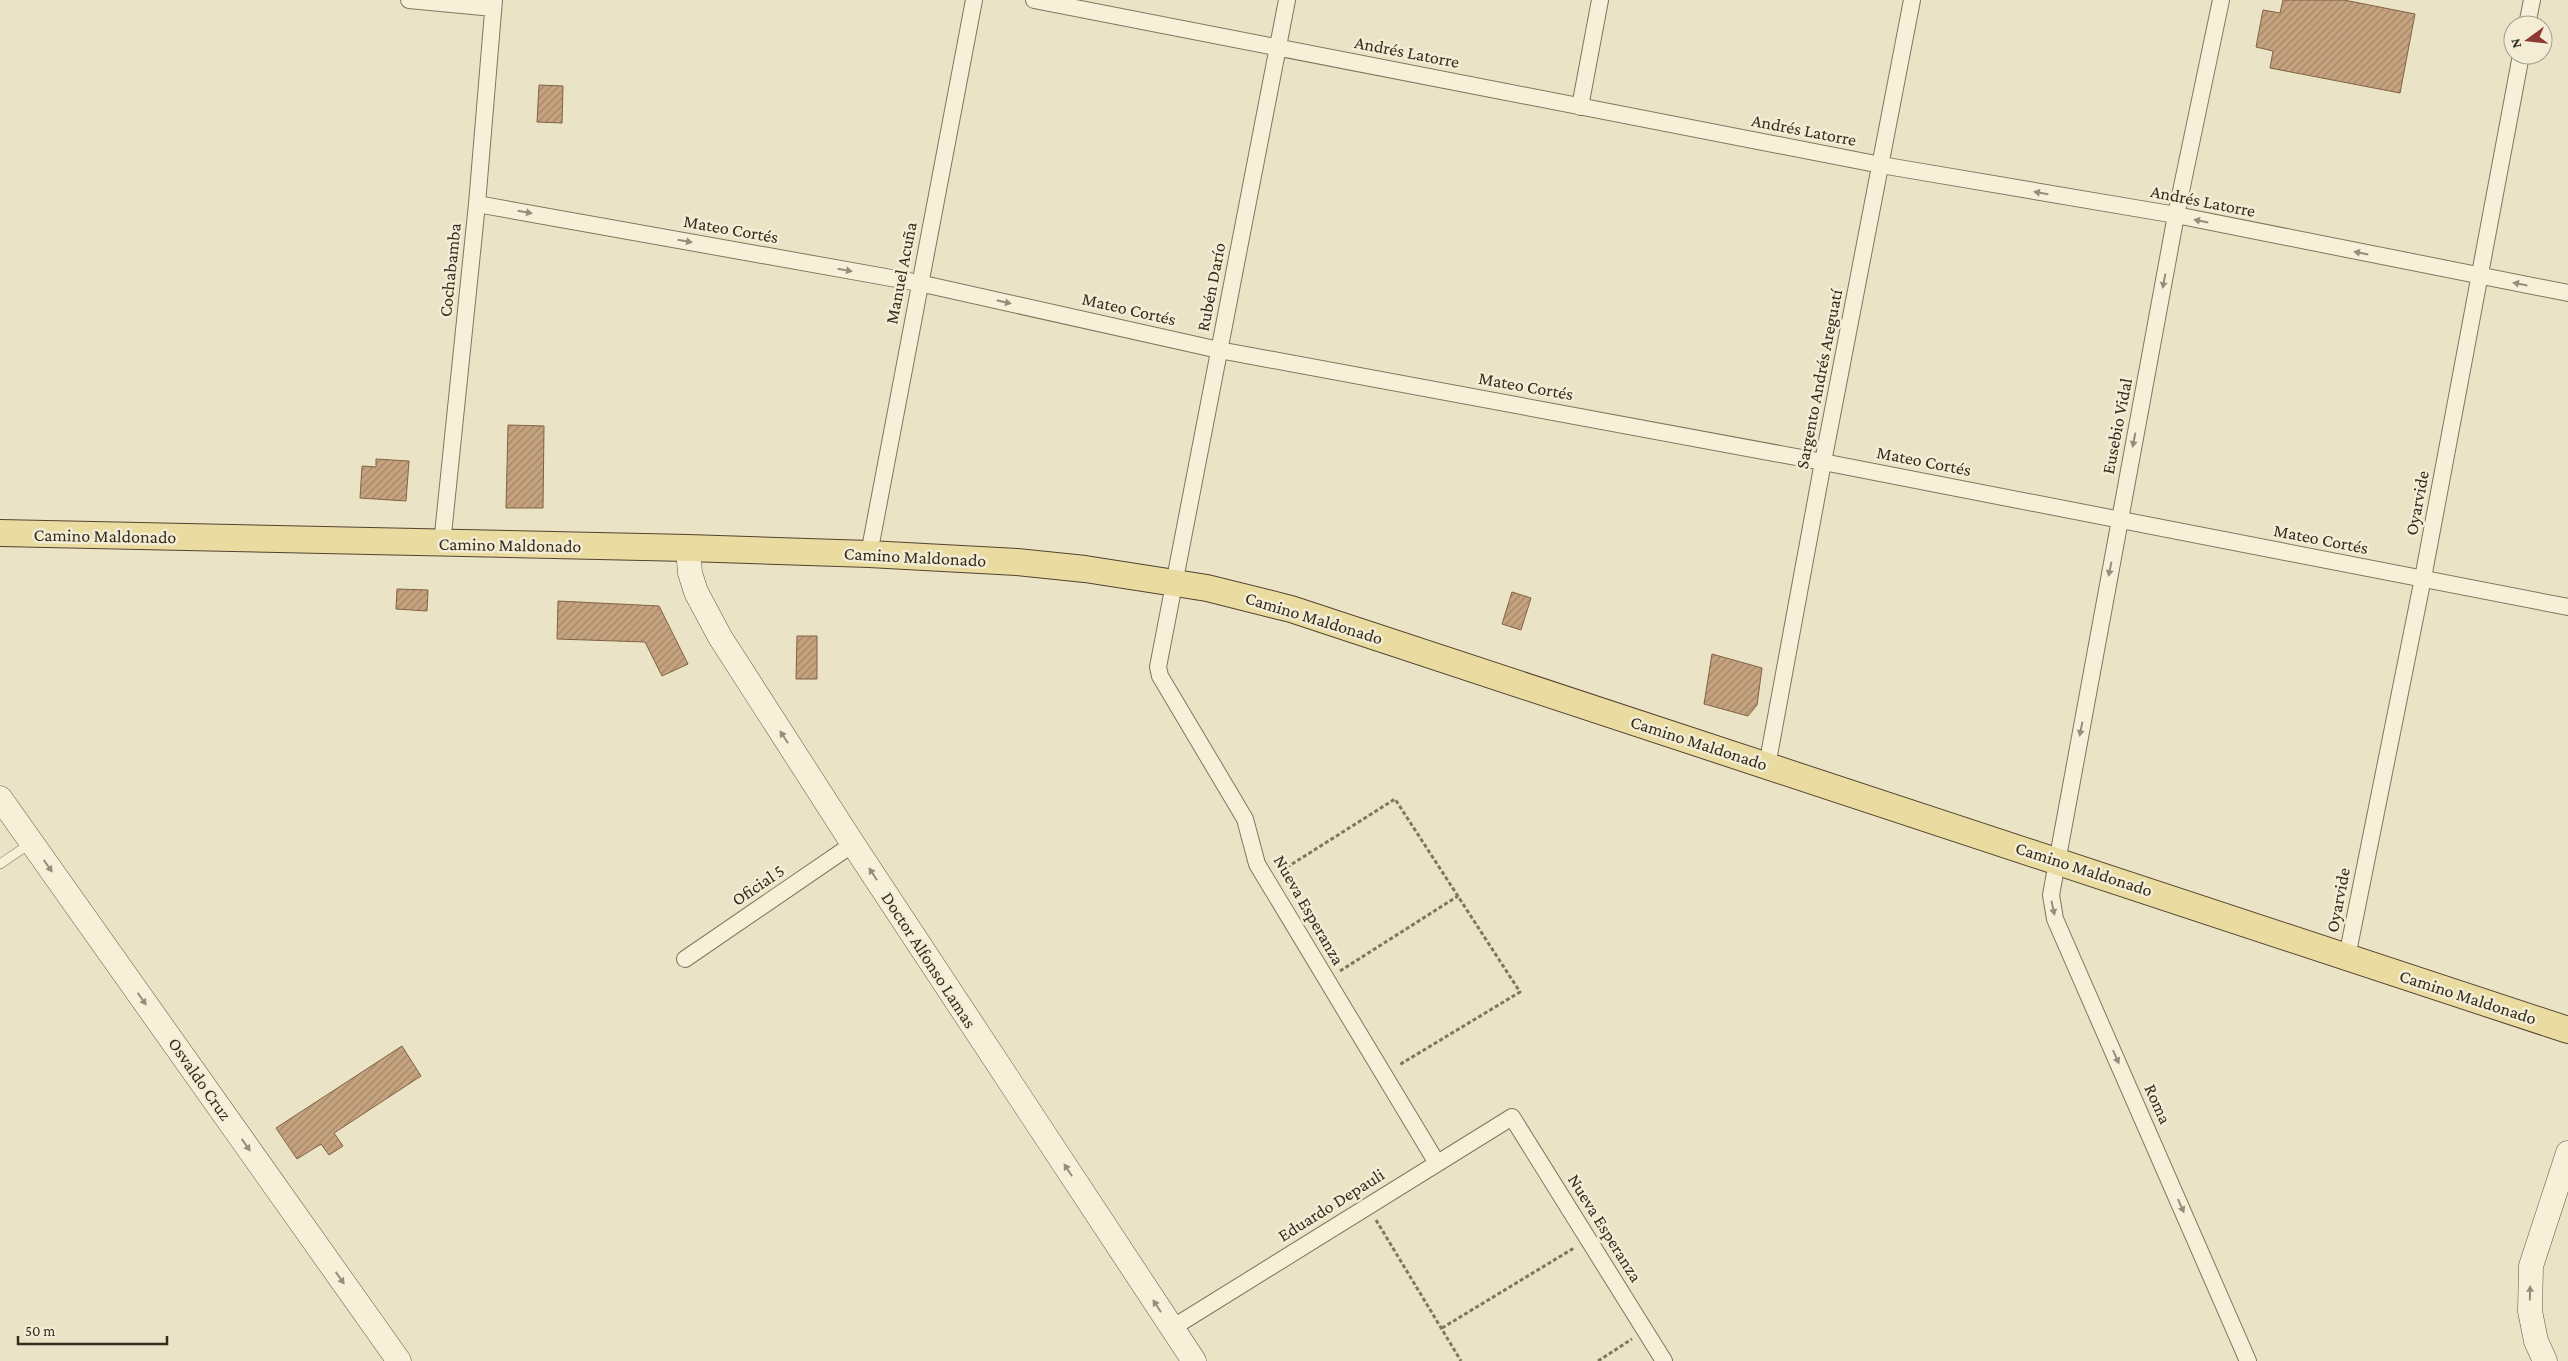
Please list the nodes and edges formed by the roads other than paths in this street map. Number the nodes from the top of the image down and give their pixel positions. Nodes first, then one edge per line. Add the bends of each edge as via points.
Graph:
1 (409, 0) edge
2 (974, 0) edge
3 (1034, 0) edge
4 (1288, 0) edge
5 (1600, 0) edge
6 (1912, 0) edge
7 (2221, 0) edge
8 (2532, 0) edge
9 (494, 4) edge
10 (2529, 15) edge
11 (1278, 47) junction
12 (2519, 65) edge
13 (1580, 106) junction
14 (1881, 165) junction
15 (477, 204) junction
16 (2176, 216) junction
17 (2480, 276) junction
18 (919, 283) junction
19 (2568, 294) edge
20 (1219, 350) junction
21 (1823, 462) junction
22 (2119, 521) junction
23 (0, 533) edge
24 (442, 544) junction
25 (688, 548) junction
26 (869, 554) junction
27 (2422, 578) junction
28 (1176, 583) junction
29 (2568, 606) edge
30 (1767, 766) junction
31 (0, 798) edge
32 (32, 842) junction
33 (853, 844) junction
34 (2056, 860) junction
35 (0, 864) edge
36 (2347, 957) junction
37 (685, 959) dead end
38 (2568, 1030) edge
39 (1512, 1116) joint
40 (2568, 1153) edge
41 (1437, 1163) junction
42 (1172, 1328) junction
43 (399, 1361) edge
44 (1194, 1361) edge
45 (1664, 1361) edge
46 (2248, 1361) edge
47 (2546, 1361) edge

1 - 9 street
2 - 18 street, Manuel Acuña
3 - 11 street, Andrés Latorre
4 - 11 street, Rubén Darío
5 - 13 street
6 - 14 street, Sargento Andrés Areguatí
7 - 16 street, Eusebio Vidal
8 - 10 street
9 - 15 street, Cochabamba
11 - 13 street, Andrés Latorre
11 - 20 street, Rubén Darío
12 - 17 street, Oyarvide
13 - 14 street, Andrés Latorre
16 -> 14 street, Andrés Latorre
14 - 21 street, Sargento Andrés Areguatí
15 -> 18 street, Mateo Cortés
15 - 24 street, Cochabamba
17 -> 16 street, Andrés Latorre
16 -> 22 street, Eusebio Vidal
19 -> 17 street, Andrés Latorre
17 - 27 street, Oyarvide
18 -> 20 street, Mateo Cortés
18 - 26 street, Manuel Acuña
20 - 21 street, Mateo Cortés
20 - 28 street, Rubén Darío
21 - 22 street, Mateo Cortés
21 - 30 street, Sargento Andrés Areguatí
22 - 27 street, Mateo Cortés
22 -> 34 street, Eusebio Vidal
23 - 24 main road, Camino Maldonado
24 - 25 main road, Camino Maldonado
25 - 26 main road, Camino Maldonado
33 -> 25 street, Doctor Alfonso Lamas via 716,630 696,592 690,573
26 - 28 main road, Camino Maldonado via 1017,562
27 - 29 street, Mateo Cortés
27 - 36 street, Oyarvide
28 - 30 main road, Camino Maldonado via 1291,609
28 - 41 street, Nueva Esperanza via 1158,658 1160,676 1245,819 1257,864
30 - 34 main road, Camino Maldonado
31 - 32 street, Osvaldo Cruz
32 - 35 lane
32 -> 43 street, Osvaldo Cruz
33 - 37 street, Oficial 5
42 -> 33 street, Doctor Alfonso Lamas
34 - 36 main road, Camino Maldonado
34 -> 46 street, Roma via 2051,885 2055,919
36 - 38 main road, Camino Maldonado
39 - 41 street, Eduardo Depauli
39 - 45 street, Nueva Esperanza
47 -> 40 street via 2536,1341 2530,1311 2531,1266
41 - 42 street, Eduardo Depauli
42 - 44 street, Doctor Alfonso Lamas

